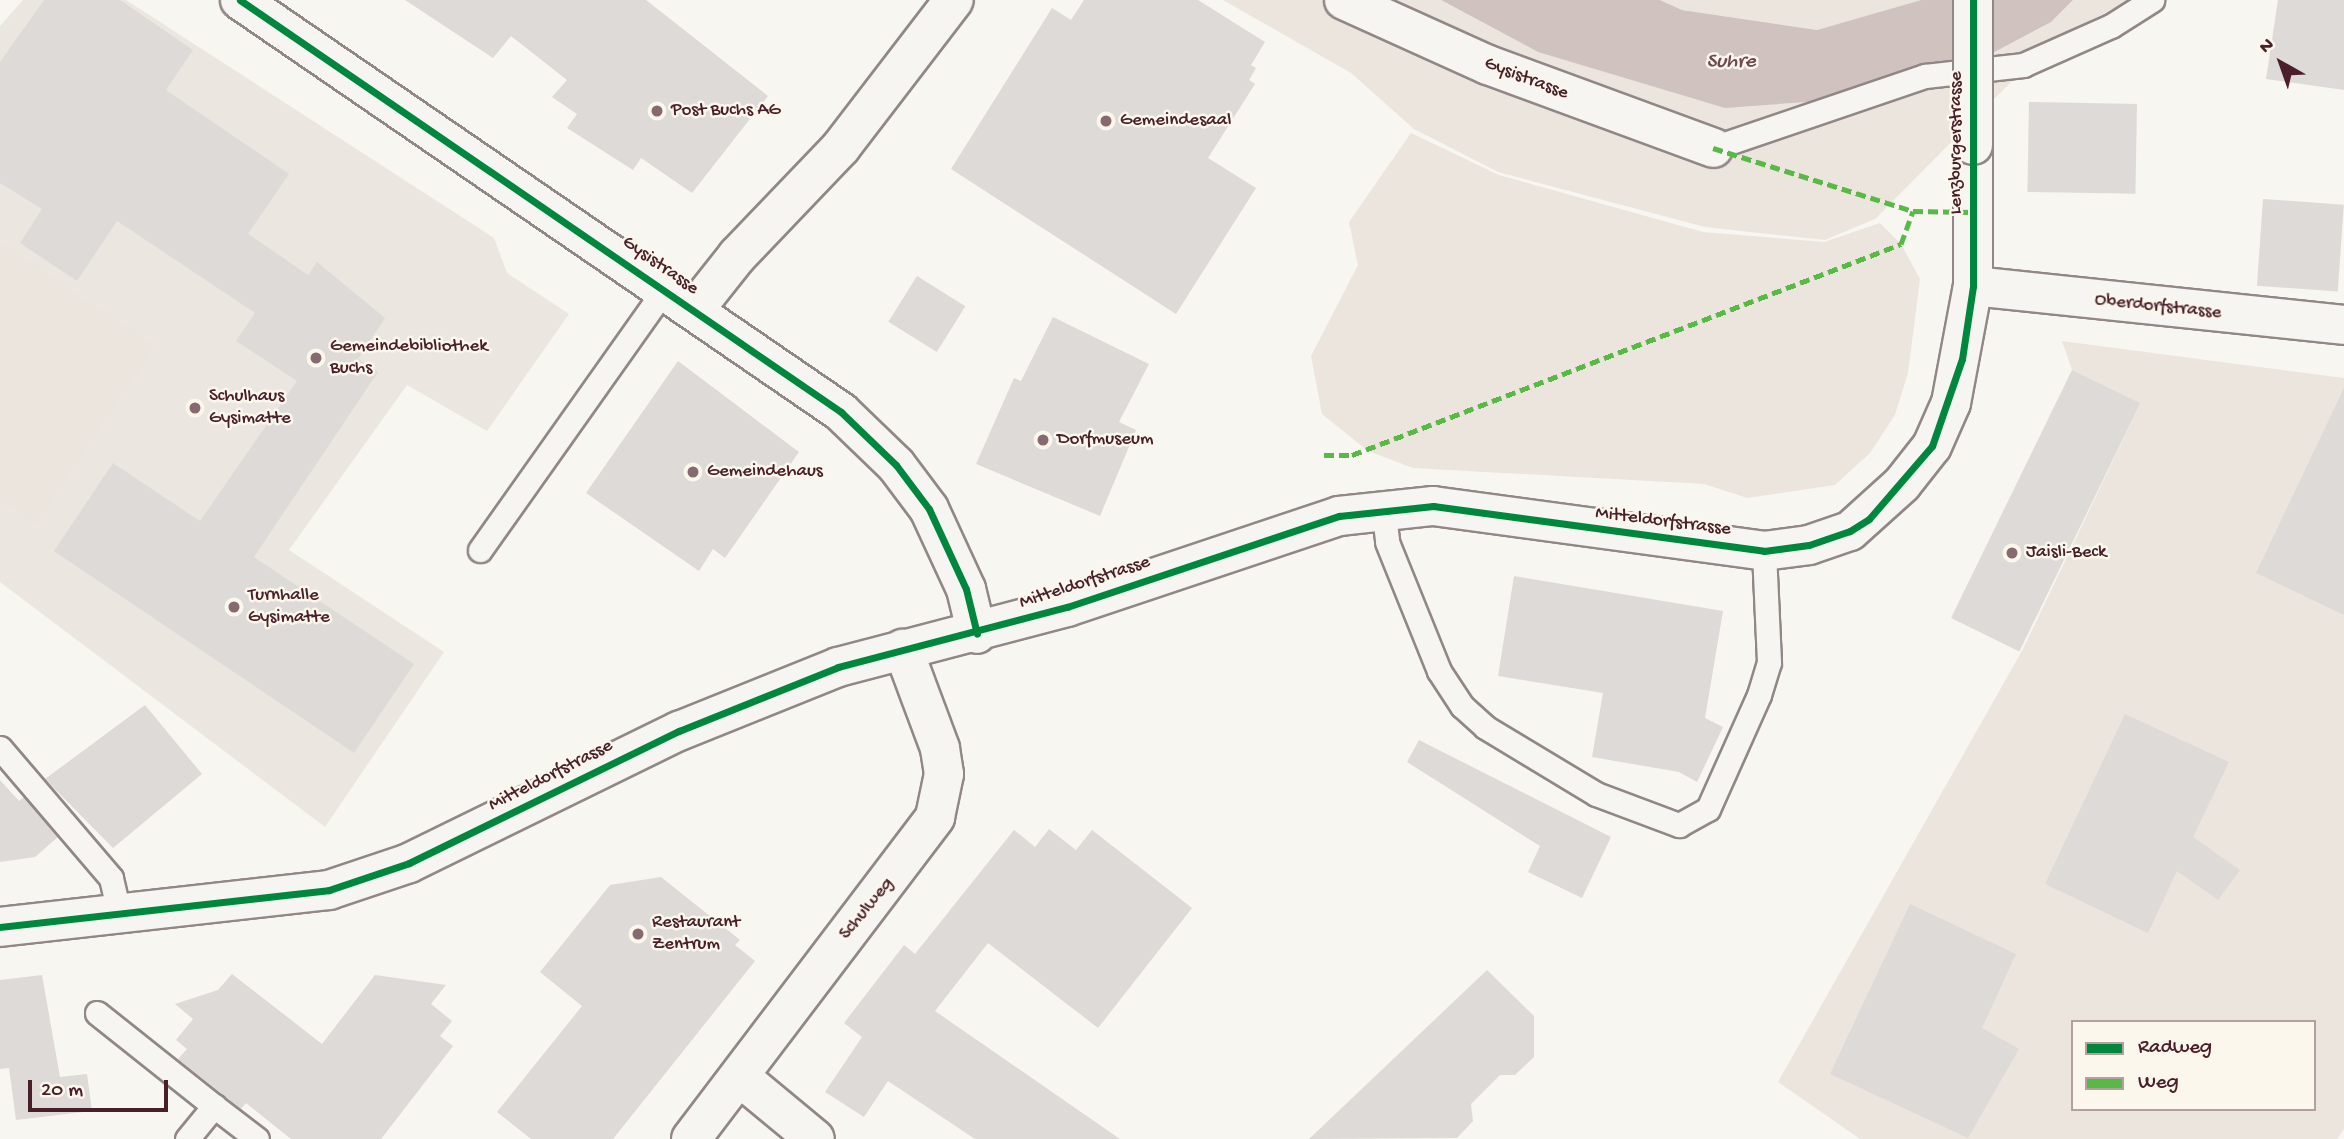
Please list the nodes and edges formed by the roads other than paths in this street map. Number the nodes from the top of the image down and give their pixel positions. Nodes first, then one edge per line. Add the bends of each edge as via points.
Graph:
1 (240, 0) edge
2 (954, 0) edge
3 (1343, 0) edge
4 (1973, 0) edge
5 (2152, 0) edge
6 (1713, 148) joint
7 (1973, 286) junction
8 (680, 299) junction
9 (2344, 325) edge
10 (1383, 507) junction
11 (480, 550) dead end
12 (1764, 551) junction
13 (977, 634) junction
14 (903, 649) junction
15 (0, 748) edge
16 (120, 916) junction
17 (0, 928) edge
18 (97, 1013) dead end
19 (740, 1077) junction
20 (214, 1106) junction
21 (187, 1139) edge
22 (257, 1139) edge
23 (691, 1139) edge
24 (815, 1139) edge

1 - 8 street, Gysistrasse
2 - 8 street, Gysistrasse via 841,147 737,256
3 - 6 street, Gysistrasse via 1488,65
4 - 7 street, Lenzburgerstrasse, bridge
5 - 6 lane via 2111,26 2023,65 1925,76
7 - 9 street, Oberdorfstrasse
7 - 12 street, Mitteldorfstrasse via 1951,403 1932,446 1902,484 1850,531 1809,545
8 - 11 lane
8 - 13 street, Gysistrasse via 841,412 896,465 929,509 953,555
10 - 12 street, Mitteldorfstrasse via 1433,506
10 - 12 lane via 1387,542 1438,671 1462,706 1485,727 1596,794 1679,825 1708,809 1759,695 1769,662
10 - 13 street, Mitteldorfstrasse via 1339,516
13 - 14 street, Mitteldorfstrasse
14 - 16 street, Mitteldorfstrasse via 838,667 721,713 409,863 329,890
14 - 19 street, Schulweg via 940,748 944,774 935,817
15 - 16 lane via 111,878
16 - 17 street, Mitteldorfstrasse
18 - 20 lane
19 - 23 street, Schulweg
19 - 24 street
20 - 21 lane
20 - 22 lane

